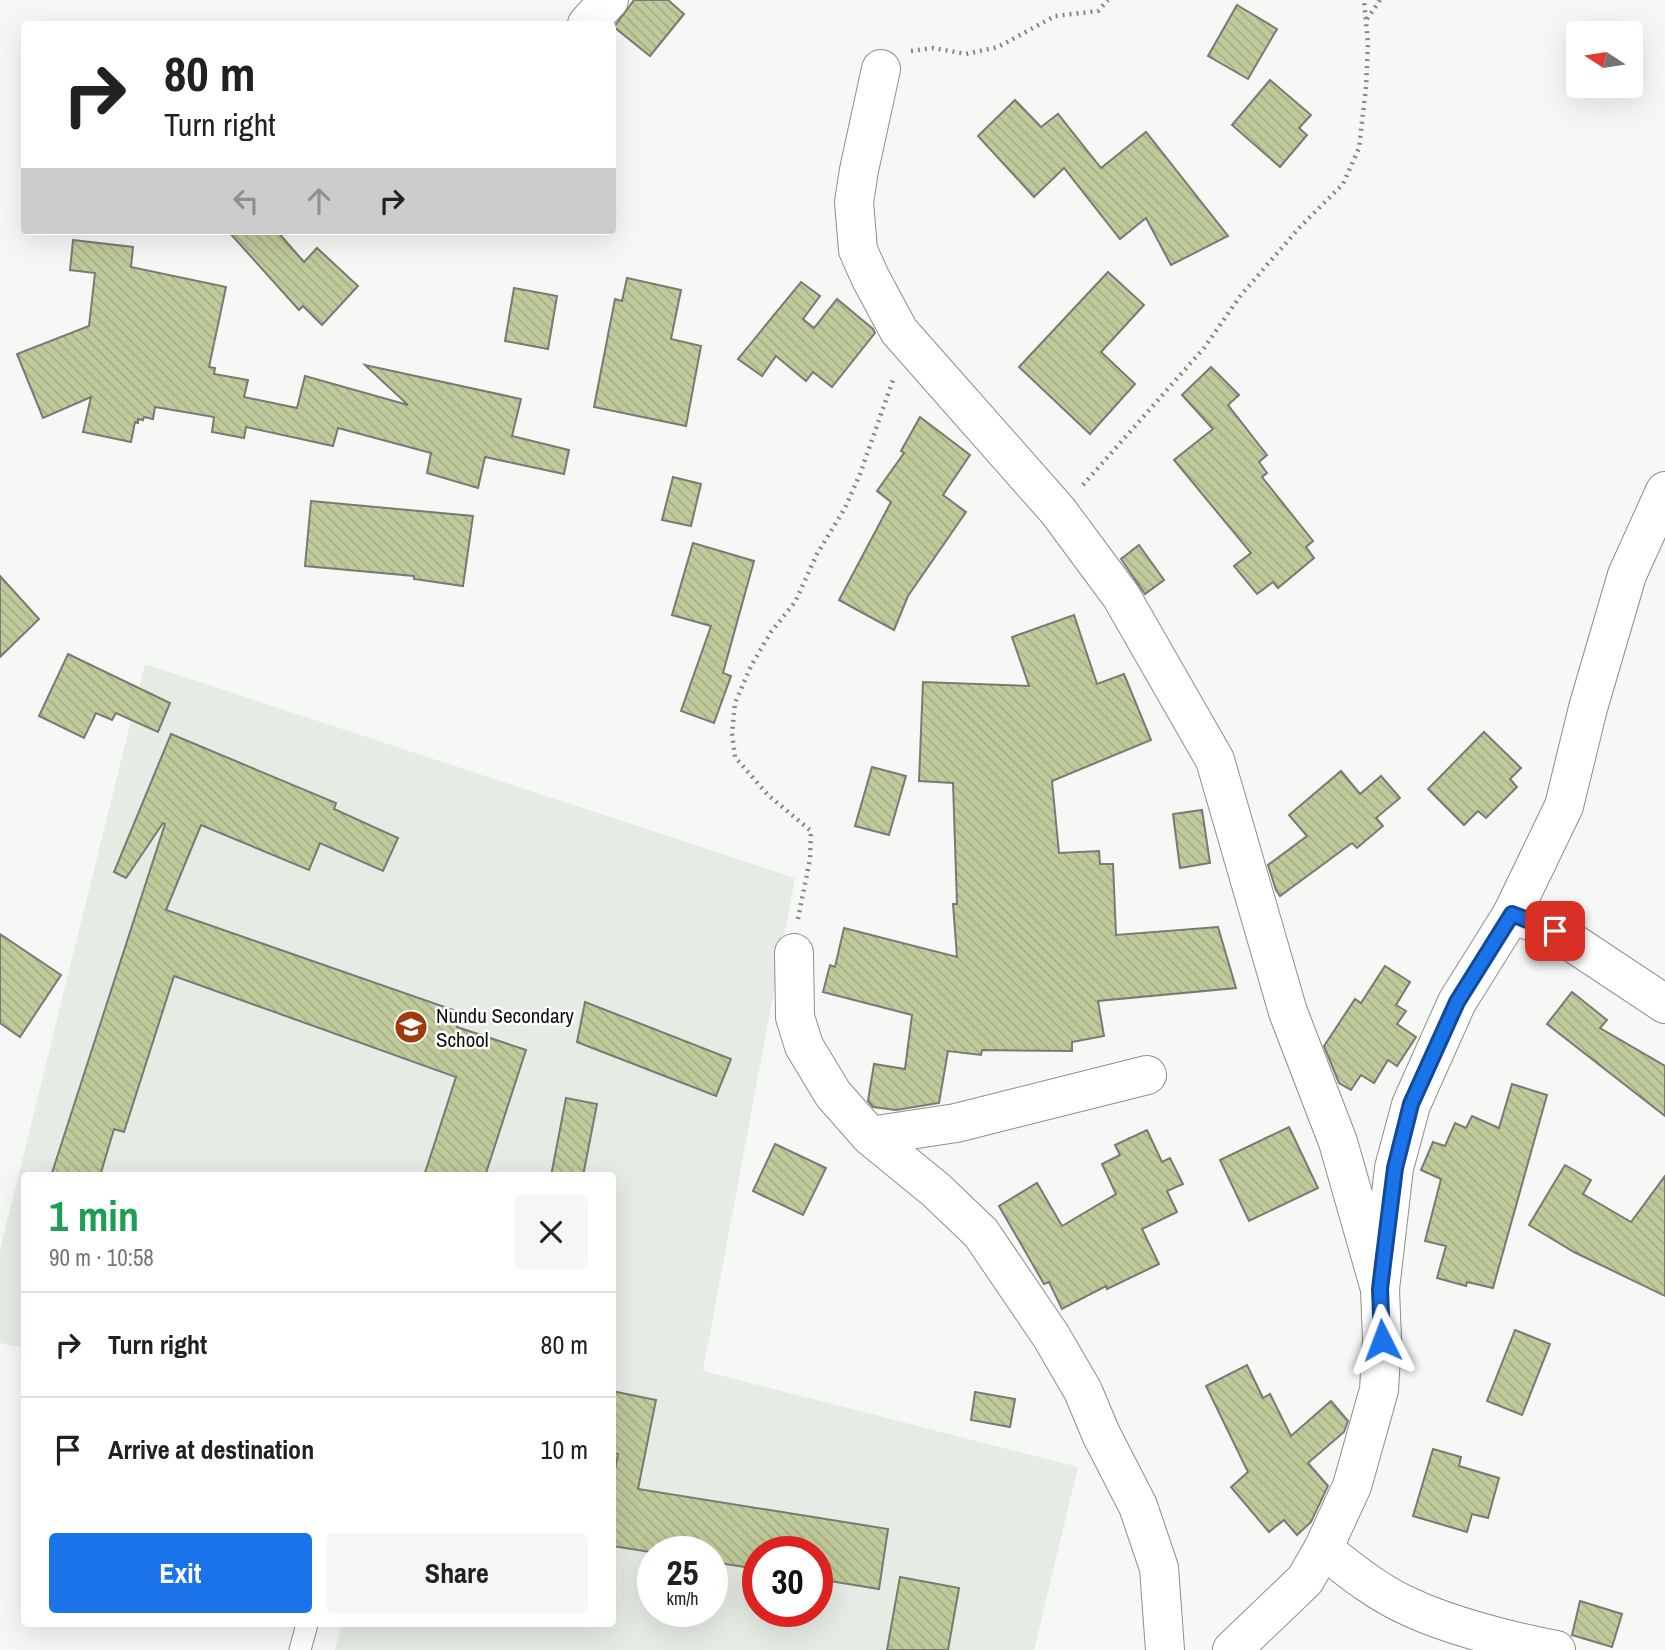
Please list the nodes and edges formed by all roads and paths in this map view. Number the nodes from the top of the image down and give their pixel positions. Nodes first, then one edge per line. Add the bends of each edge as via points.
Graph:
1 (609, 0) edge
2 (1108, 0) edge
3 (1364, 0) edge
4 (1380, 0) edge
5 (1366, 19) junction
6 (590, 21) edge
7 (881, 69) joint
8 (900, 331) junction
9 (1665, 491) edge
10 (1058, 511) junction
11 (1512, 914) junction
12 (794, 953) joint
13 (1665, 1004) edge
14 (1147, 1075) dead end
15 (870, 1136) junction
16 (1380, 1289) junction
17 (1322, 1549) junction
18 (306, 1627) edge
19 (300, 1650) edge
20 (1165, 1650) edge
21 (1232, 1650) edge
22 (1556, 1650) edge

1 - 6 street
2 - 7 path via 1098,11 1055,16 998,47 966,54 933,48 911,51 888,60
3 - 5 path
4 - 5 path
5 - 10 path via 1366,87 1359,148 1343,184 1241,295 1204,348 1110,458
7 - 8 street via 859,170 855,228 858,250
8 - 10 street
8 - 12 path via 894,378 845,508 795,602 751,666 734,703 735,757 768,795 811,831
9 - 11 street via 1628,575 1564,806
10 - 16 street via 1121,596 1215,760 1288,1012 1338,1142
11 - 13 street via 1555,931
11 - 16 street via 1457,1002 1411,1104 1395,1168
12 - 15 street via 795,1017 804,1046 833,1094
14 - 15 street via 956,1124
15 - 20 street via 981,1233 1083,1391 1138,1506 1159,1568
16 - 17 street via 1380,1390 1352,1486
17 - 21 street via 1304,1580
17 - 22 street via 1411,1608
18 - 19 lane

